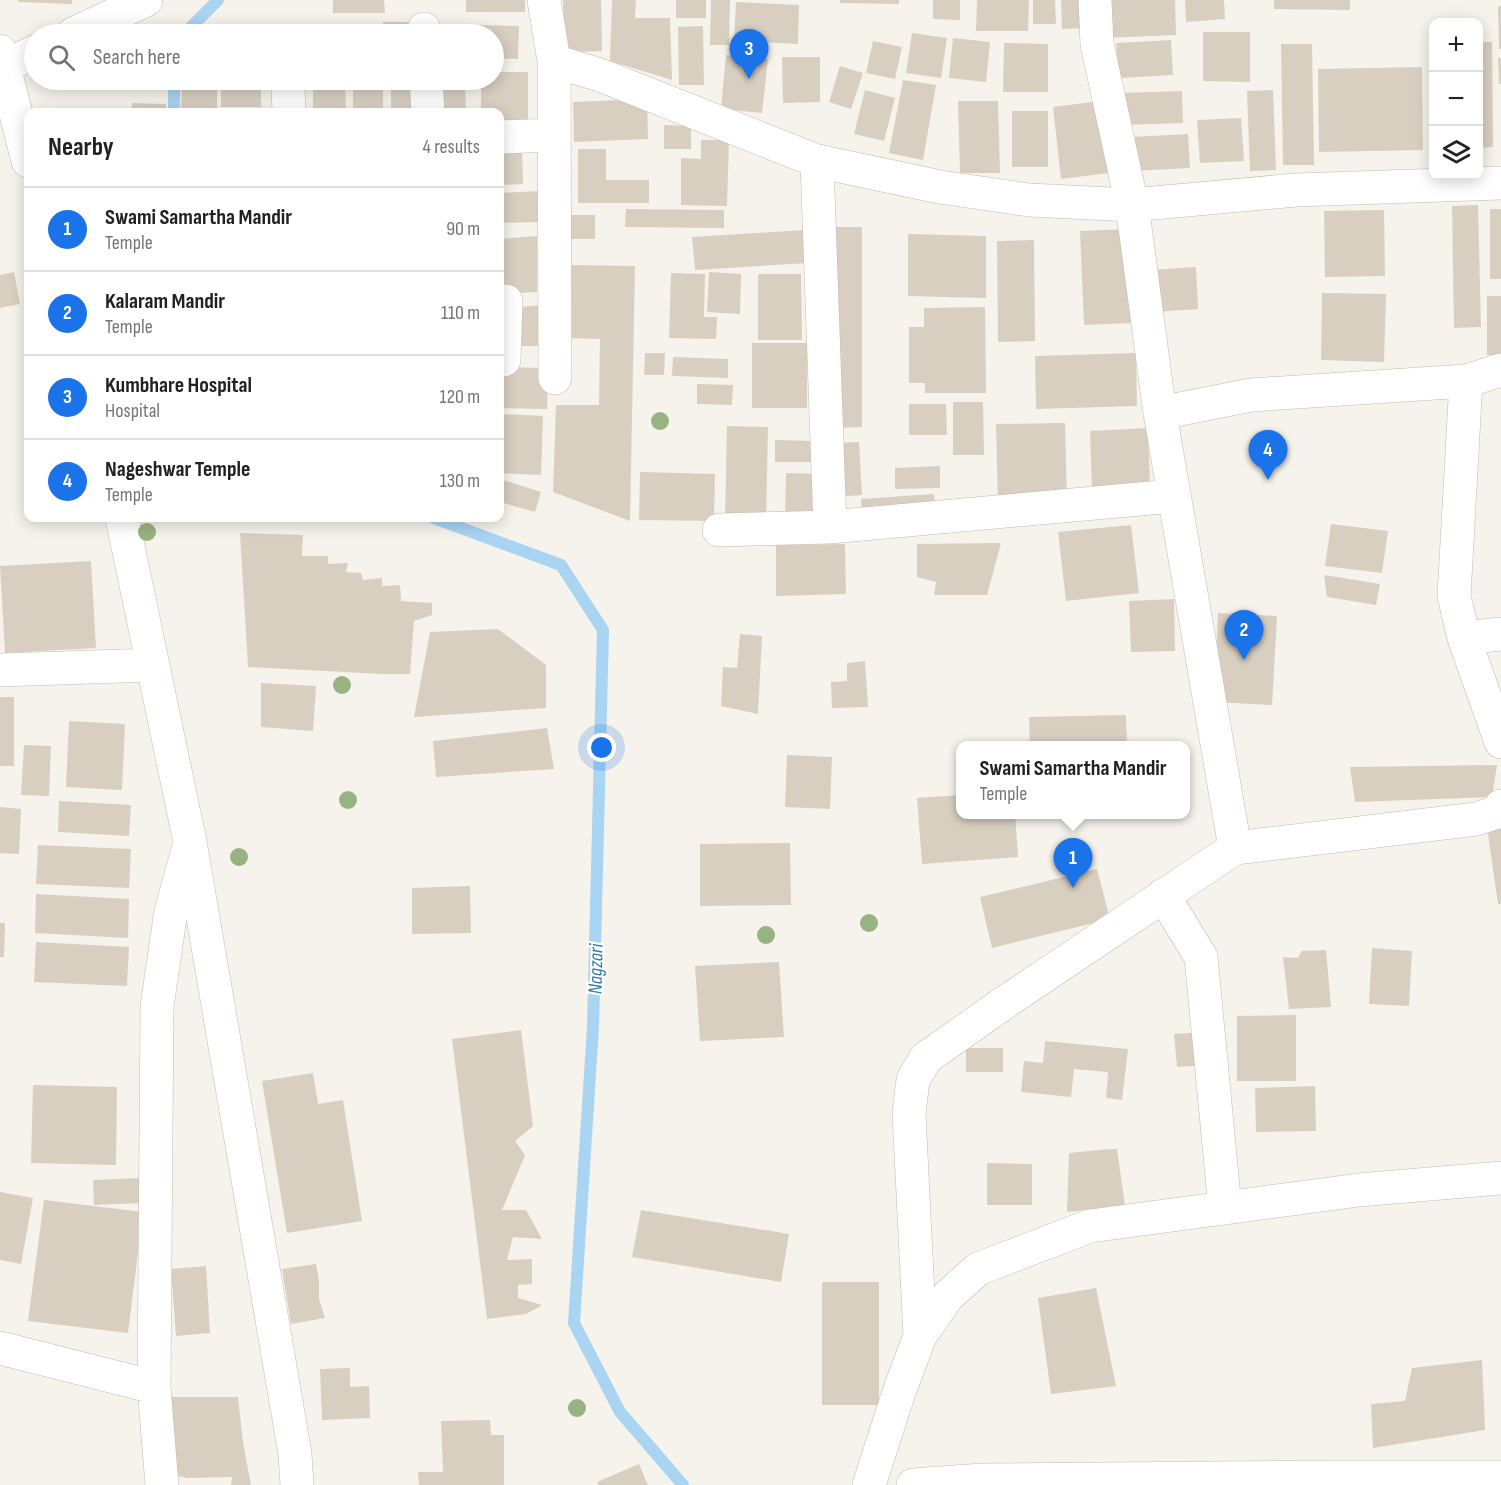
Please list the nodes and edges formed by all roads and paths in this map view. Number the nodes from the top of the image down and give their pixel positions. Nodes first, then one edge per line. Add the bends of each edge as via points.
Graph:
1 (146, 0) edge
2 (544, 0) edge
3 (1095, 0) edge
4 (94, 24) edge
5 (24, 55) edge
6 (554, 61) junction
7 (1, 62) edge
8 (427, 90) edge
9 (428, 108) edge
10 (553, 135) junction
11 (504, 137) edge
12 (24, 146) edge
13 (818, 161) junction
14 (1501, 183) edge
15 (1132, 205) junction
16 (555, 300) junction
17 (504, 302) edge
18 (1501, 370) edge
19 (555, 378) dead end
20 (1466, 381) junction
21 (1160, 413) junction
22 (1173, 496) junction
23 (123, 522) edge
24 (830, 527) junction
25 (719, 530) dead end
26 (1501, 634) edge
27 (1464, 638) junction
28 (153, 665) junction
29 (0, 670) edge
30 (1501, 742) edge
31 (1501, 806) edge
32 (190, 842) junction
33 (1235, 848) junction
34 (1163, 895) junction
35 (1501, 1178) edge
36 (1225, 1208) junction
37 (920, 1336) junction
38 (0, 1348) edge
39 (154, 1387) junction
40 (1501, 1477) edge
41 (1332, 1481) edge
42 (162, 1485) edge
43 (297, 1485) edge
44 (869, 1485) edge
45 (913, 1485) edge

1 - 4 street
2 - 6 street
3 - 15 street via 1097,44
5 - 7 street
6 - 10 street
6 - 13 street via 600,75
7 - 12 street
8 - 9 street
10 - 11 street
10 - 16 street
13 - 15 street via 940,187 1029,200
13 - 24 street
14 - 15 street via 1296,190
15 - 21 street
16 - 17 street
16 - 19 street
18 - 20 street
20 - 21 street via 1251,395
20 - 27 street via 1454,596
21 - 22 street
22 - 24 street
22 - 33 street
23 - 28 street
24 - 25 street
26 - 27 street
27 - 30 street
28 - 29 street
28 - 32 street
31 - 33 street via 1498,812 1476,819
32 - 39 street via 171,911 157,1006
32 - 43 street
33 - 34 street
34 - 36 street via 1201,957
34 - 37 street via 926,1058 913,1080 909,1113
35 - 36 street via 1359,1190
36 - 37 street via 1090,1226 978,1269 948,1296
37 - 44 street
38 - 39 street
39 - 42 street
40 - 41 street
41 - 45 street via 983,1480

